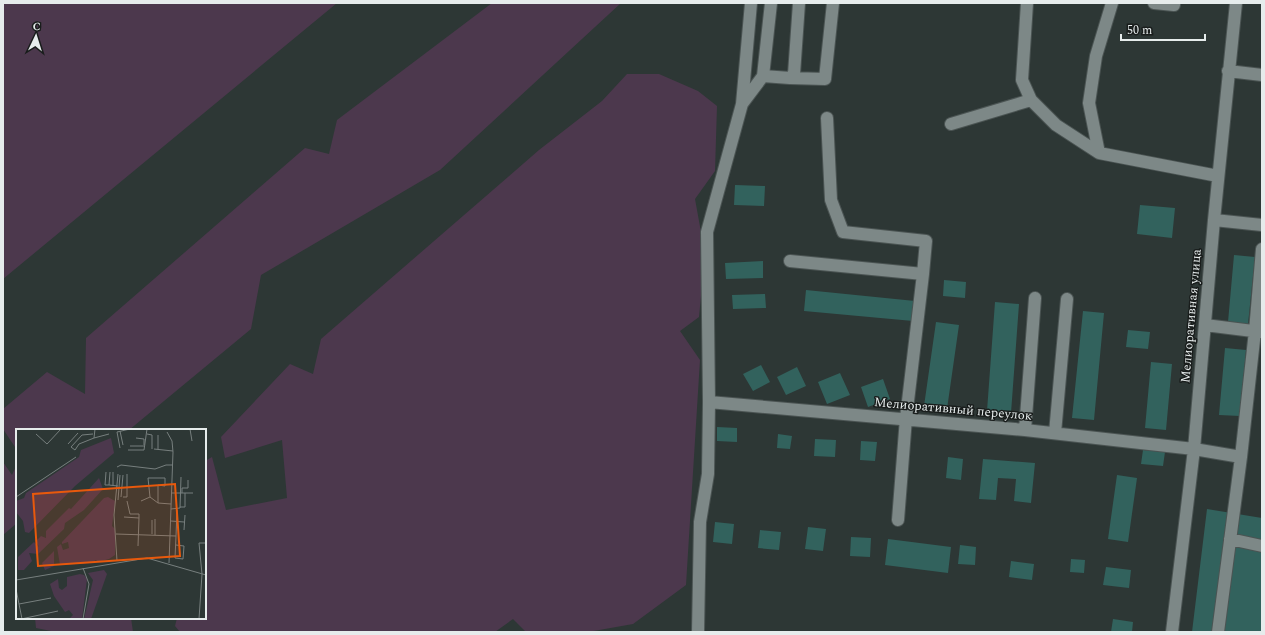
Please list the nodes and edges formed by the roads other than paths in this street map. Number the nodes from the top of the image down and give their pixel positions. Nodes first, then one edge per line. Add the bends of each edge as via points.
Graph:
1 (751, 3) edge
2 (771, 3) edge
3 (799, 3) edge
4 (833, 3) edge
5 (1027, 3) edge
6 (1112, 3) edge
7 (1154, 3) edge
8 (1174, 3) edge
9 (1236, 3) edge
10 (1228, 71) junction
11 (1262, 75) edge
12 (763, 76) junction
13 (790, 78) junction
14 (1031, 100) junction
15 (742, 104) junction
16 (827, 118) dead end
17 (951, 124) dead end
18 (1099, 153) junction
19 (1218, 176) junction
20 (1214, 220) junction
21 (1262, 225) edge
22 (1262, 249) edge
23 (790, 261) dead end
24 (923, 274) junction
25 (1035, 298) dead end
26 (1067, 300) dead end
27 (1205, 325) junction
28 (1258, 332) edge
29 (709, 402) junction
30 (906, 418) junction
31 (1024, 430) junction
32 (1055, 433) junction
33 (1194, 449) junction
34 (1241, 456) junction
35 (898, 520) dead end
36 (1230, 539) junction
37 (1262, 546) edge
38 (698, 632) edge
39 (1172, 632) edge
40 (1218, 632) edge

1 - 15 street
2 - 12 street
3 - 13 street via 794,74
4 - 13 street via 825,79
5 - 14 street via 1022,80
6 - 18 street via 1096,56 1089,104
7 - 8 street
9 - 10 street, Мелиоративная улица
10 - 11 street
10 - 19 street, Мелиоративная улица
12 - 13 street
12 - 15 street
14 - 17 street
14 - 18 street via 1056,125
15 - 29 street via 707,232
16 - 24 street via 831,200 843,232 926,241
18 - 19 street
19 - 20 street, Мелиоративная улица
20 - 21 street
20 - 27 street, Мелиоративная улица
22 - 28 street
23 - 24 street
24 - 30 street
25 - 31 street
26 - 32 street
27 - 28 street
27 - 33 street, Мелиоративная улица
28 - 34 street
29 - 30 street, Мелиоративный переулок
29 - 38 street via 708,474 700,522
30 - 31 street, Мелиоративный переулок
30 - 35 street
31 - 32 street, Мелиоративный переулок
32 - 33 street, Мелиоративный переулок
33 - 34 street, Мелиоративный переулок
33 - 39 street, Мелиоративная улица
34 - 36 street
36 - 37 street
36 - 40 street

